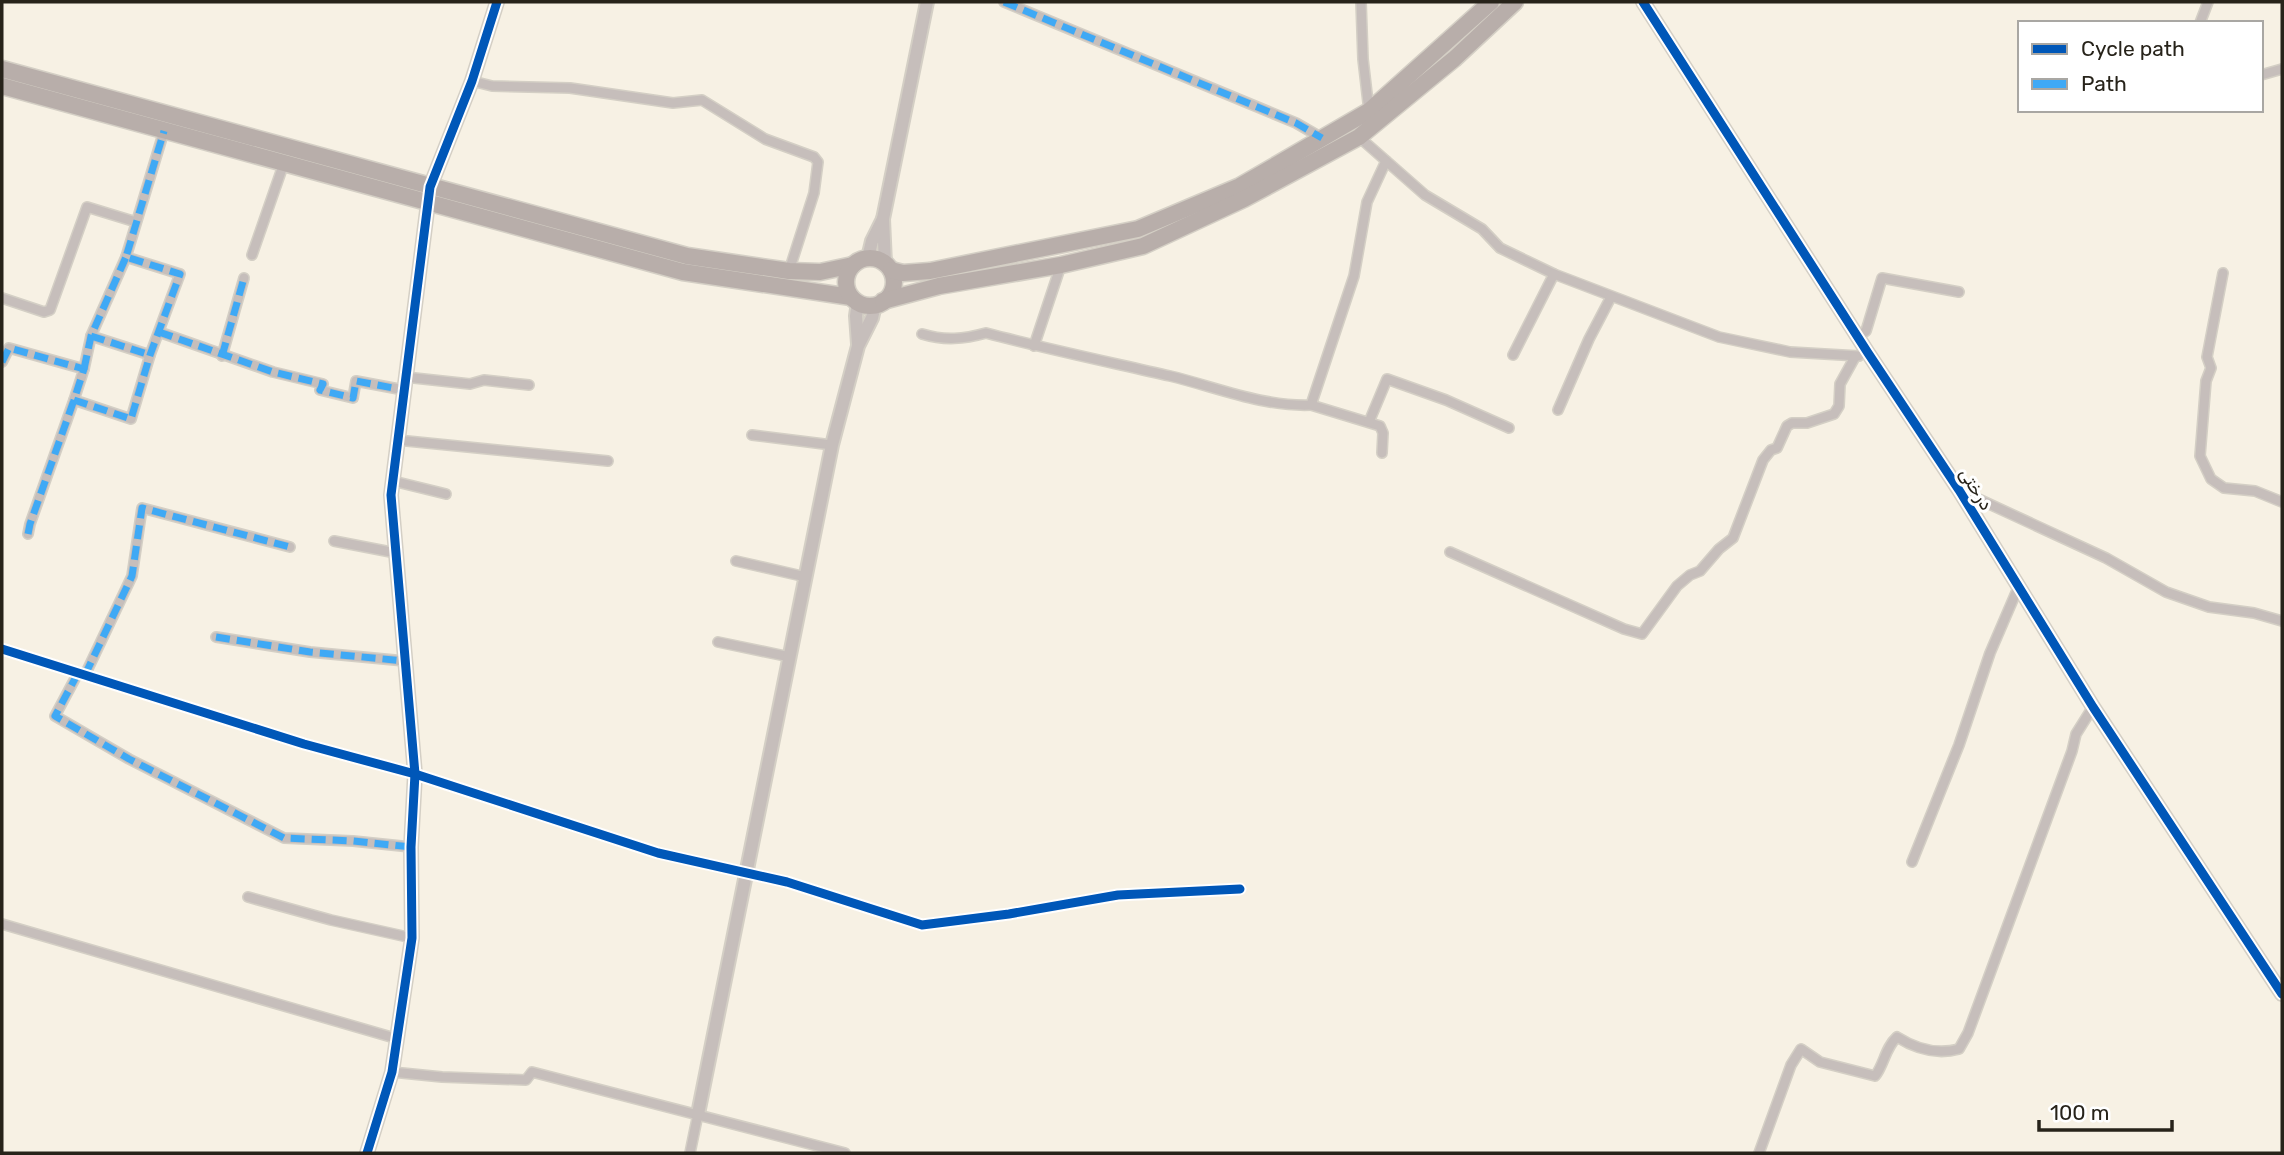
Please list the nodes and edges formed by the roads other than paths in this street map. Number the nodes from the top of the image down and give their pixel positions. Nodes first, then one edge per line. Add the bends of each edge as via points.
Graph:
1 (497, 2) edge
2 (928, 2) edge
3 (1004, 2) edge
4 (1361, 2) edge
5 (1491, 2) edge
6 (1516, 2) edge
7 (1643, 2) edge
8 (2208, 2) edge
9 (2201, 21) edge
10 (2, 69) edge
11 (2282, 69) edge
12 (2263, 74) edge
13 (472, 81) junction
14 (2, 86) edge
15 (1369, 111) junction
16 (164, 131) junction
17 (1359, 137) junction
18 (1322, 138) junction
19 (1386, 161) junction
20 (284, 163) junction
21 (429, 195) junction
22 (883, 219) junction
23 (136, 222) junction
24 (252, 255) dead end
25 (126, 257) junction
26 (868, 258) junction
27 (853, 265) junction
28 (1061, 265) junction
29 (888, 266) junction
30 (789, 271) junction
31 (2223, 273) dead end
32 (1554, 274) junction
33 (244, 278) dead end
34 (1959, 292) dead end
35 (1611, 297) junction
36 (2, 298) edge
37 (855, 300) junction
38 (879, 303) junction
39 (159, 332) junction
40 (922, 334) dead end
41 (91, 336) junction
42 (1857, 337) junction
43 (858, 346) junction
44 (1034, 346) junction
45 (150, 355) junction
46 (1513, 355) dead end
47 (1862, 355) junction
48 (222, 356) junction
49 (2, 362) edge
50 (84, 369) junction
51 (405, 376) junction
52 (529, 385) dead end
53 (404, 390) junction
54 (74, 400) junction
55 (1311, 405) junction
56 (1558, 410) dead end
57 (1369, 422) junction
58 (1509, 428) dead end
59 (752, 435) dead end
60 (397, 440) junction
61 (832, 445) junction
62 (1382, 453) dead end
63 (608, 461) dead end
64 (393, 481) junction
65 (1959, 490) junction
66 (446, 494) dead end
67 (2282, 502) edge
68 (28, 534) dead end
69 (334, 541) dead end
70 (290, 547) dead end
71 (1450, 552) dead end
72 (396, 553) junction
73 (736, 561) dead end
74 (806, 578) junction
75 (2018, 588) junction
76 (2282, 621) edge
77 (216, 637) dead end
78 (718, 642) dead end
79 (2, 649) edge
80 (790, 657) junction
81 (405, 661) junction
82 (81, 674) junction
83 (2093, 707) junction
84 (415, 774) junction
85 (411, 847) junction
86 (1912, 862) dead end
87 (747, 874) junction
88 (1240, 889) dead end
89 (248, 897) dead end
90 (2, 924) edge
91 (412, 938) junction
92 (2282, 994) edge
93 (398, 1039) junction
94 (392, 1072) junction
95 (698, 1114) junction
96 (367, 1153) edge
97 (690, 1153) edge
98 (845, 1153) edge
99 (1759, 1153) edge

1 - 13 street
2 - 22 street
3 - 18 street via 1296,123
4 - 15 street
5 - 15 highway
6 - 17 highway
7 - 42 street, درختی
8 - 9 street
10 - 21 highway
11 - 12 street
13 - 21 street
13 - 30 street via 492,86 570,88 673,103 702,100 765,139 814,157 818,162 814,193
14 - 16 highway
15 - 18 highway
16 - 20 highway
16 - 23 street
17 - 19 street
17 - 28 highway via 1244,199 1143,246
18 - 29 highway via 1240,186 1138,229 930,271 903,273
19 - 32 street via 1425,195 1482,229 1500,248
19 - 55 street via 1367,202 1354,276
20 - 21 highway
20 - 24 street
21 - 30 highway via 687,256
21 - 37 highway via 683,272
21 - 51 street
22 - 26 street
22 - 29 street
23 - 25 street
23 - 36 street via 87,207 50,310
25 - 39 street via 180,274
25 - 41 street
26 - 27 highway
26 - 29 highway
27 - 30 highway via 820,272
27 - 37 highway via 846,281
28 - 38 highway via 939,286
28 - 44 street
29 - 38 highway via 893,287
31 - 67 street via 2207,357 2211,368 2200,456 2211,479 2224,488 2255,491
32 - 35 street
32 - 46 street
33 - 48 street
34 - 42 street via 1882,278 1867,331
35 - 47 street via 1719,337 1790,352
35 - 56 street
37 - 38 highway
37 - 43 street
38 - 43 street
39 - 45 street
39 - 48 street
40 - 44 street via 961,339 986,333
41 - 45 street
41 - 50 street
42 - 47 street, درختی
43 - 61 street
44 - 55 street via 1244,397
45 - 54 street via 131,419
47 - 65 street, درختی
47 - 71 street via 1840,384 1834,414 1787,426 1777,448 1763,460 1733,538 1700,572 1677,586 1642,634
48 - 53 street via 323,384 320,390 353,398 356,381
49 - 50 street via 9,348
50 - 54 street
51 - 52 street
51 - 53 street
53 - 60 street
54 - 68 street
55 - 57 street
57 - 58 street via 1387,379
57 - 62 street via 1382,429
59 - 61 street
60 - 63 street
60 - 64 street
61 - 74 street
64 - 66 street
64 - 72 street
65 - 75 street, درختی
65 - 76 street via 2106,558 2166,592 2208,607
69 - 72 street
70 - 82 street via 142,508 132,576
72 - 81 street
73 - 74 street
74 - 80 street
75 - 83 street, درختی
75 - 86 street
77 - 81 street
78 - 80 street
79 - 82 street
80 - 87 street
81 - 84 street
82 - 84 street
82 - 85 street via 55,716 129,759 284,838
83 - 92 street, درختی
83 - 99 street via 2076,734 1959,1049 1939,1053 1896,1037 1875,1076 1820,1062 1801,1049
84 - 85 street
84 - 87 street via 658,853
85 - 91 street
87 - 88 street via 787,882 922,925 1118,895
87 - 95 street
89 - 91 street
90 - 93 street
91 - 93 street
93 - 94 street
94 - 95 street via 526,1080 531,1072
94 - 96 street
95 - 97 street
95 - 98 street

